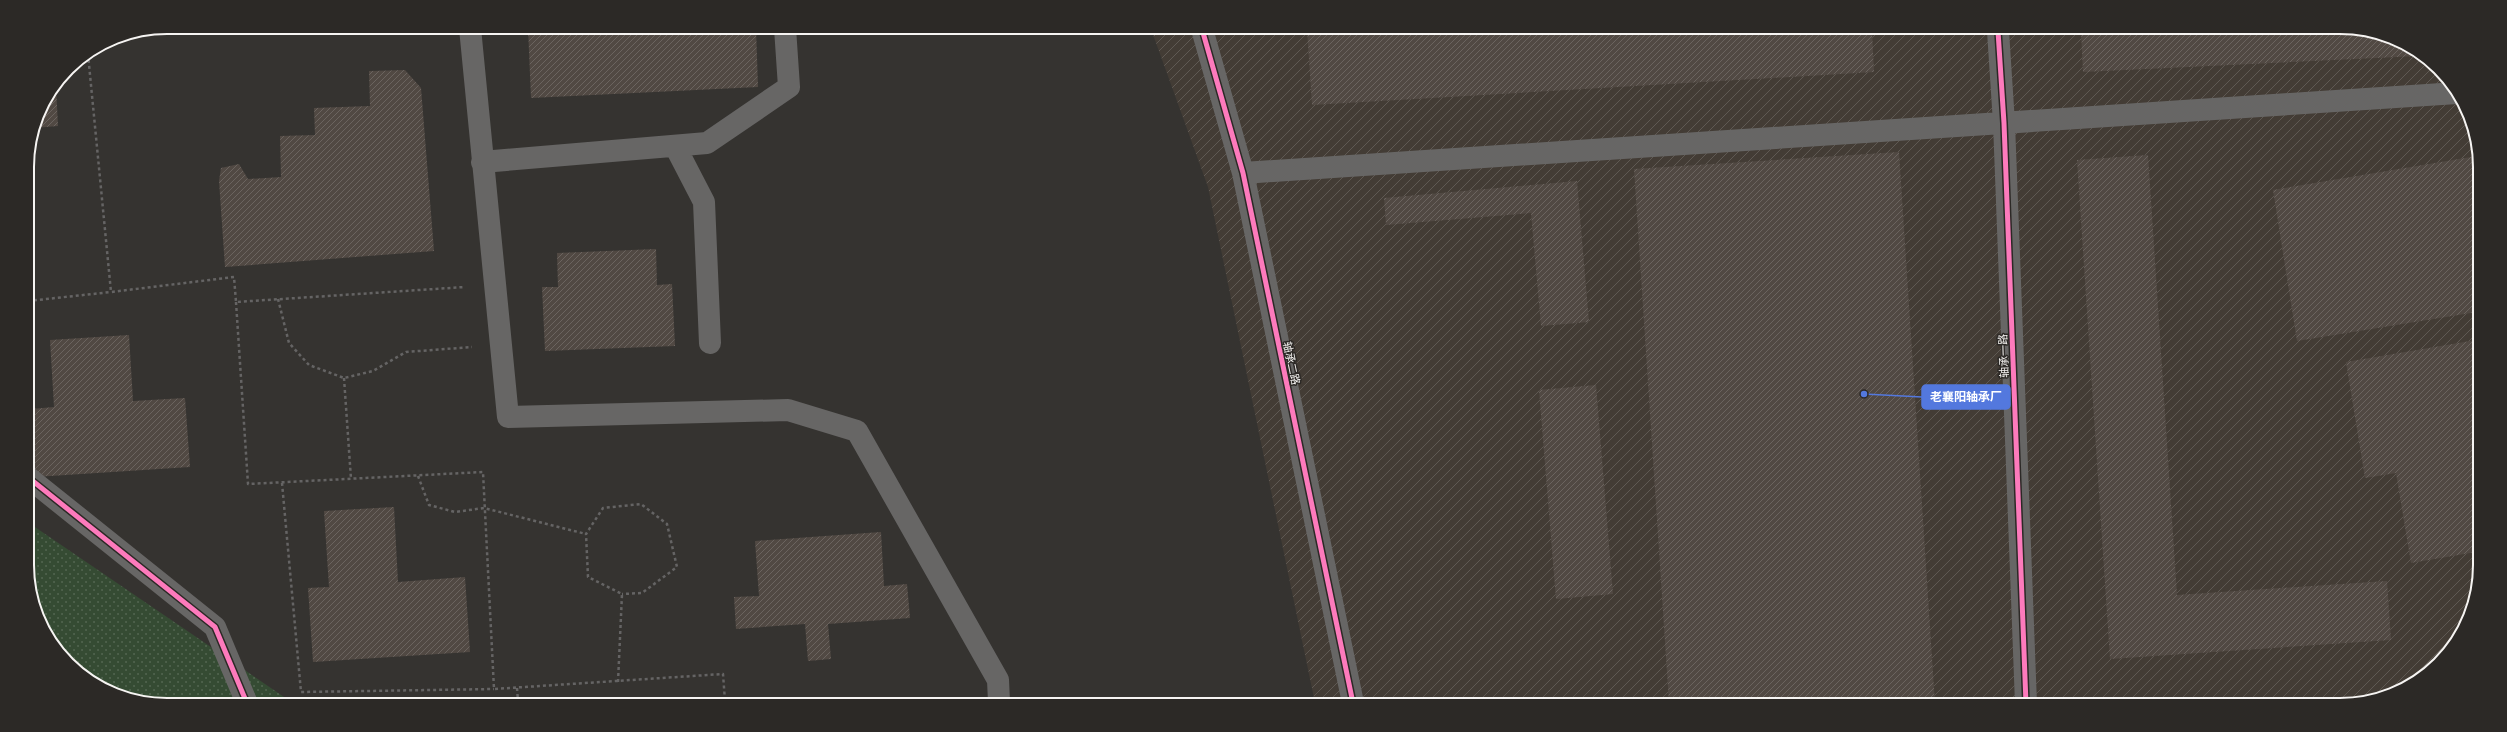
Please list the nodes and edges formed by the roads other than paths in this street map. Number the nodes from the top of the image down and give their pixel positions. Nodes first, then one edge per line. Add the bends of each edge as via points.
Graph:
1 (471, 34) edge
2 (785, 34) edge
3 (1203, 34) edge
4 (1998, 34) edge
5 (2451, 93) edge
6 (2004, 123) junction
7 (675, 146) junction
8 (482, 162) junction
9 (1242, 173) junction
10 (710, 342) dead end
11 (34, 482) edge
12 (245, 698) edge
13 (999, 698) edge
14 (1352, 698) edge
15 (2026, 698) edge

1 - 8 street
2 - 7 street via 789,87 707,143
3 - 9 street, 轴承二路
4 - 6 street, 轴承一路
5 - 6 street
6 - 9 street
6 - 15 street, 轴承一路
7 - 8 street
7 - 10 street via 704,202
8 - 13 street via 508,417 788,410 857,431 998,680
9 - 14 street, 轴承二路
11 - 12 street via 215,627

